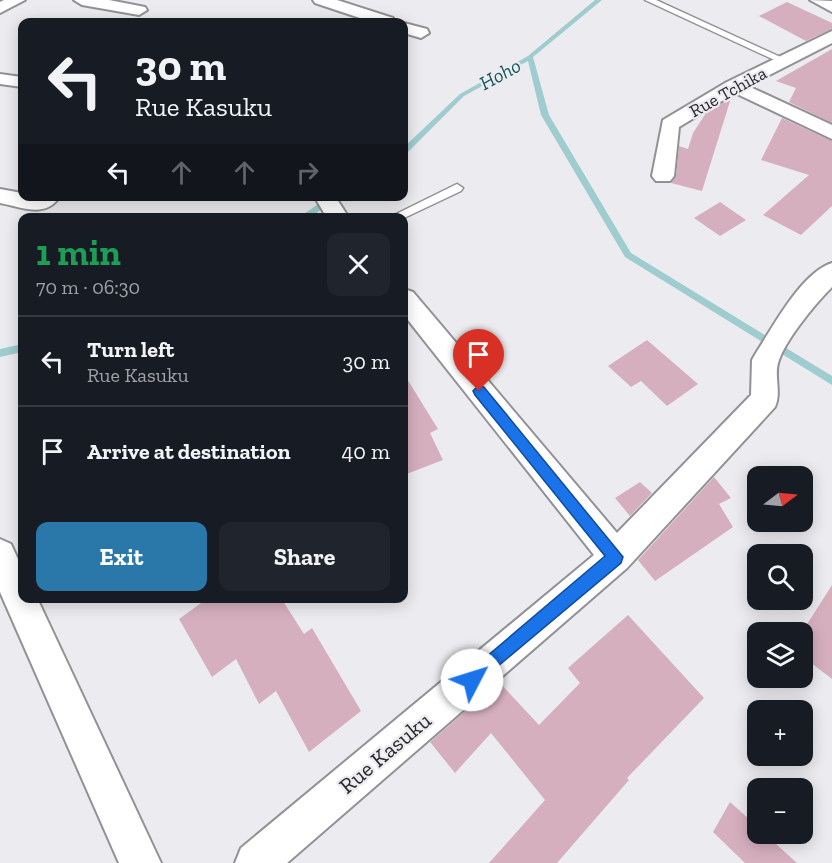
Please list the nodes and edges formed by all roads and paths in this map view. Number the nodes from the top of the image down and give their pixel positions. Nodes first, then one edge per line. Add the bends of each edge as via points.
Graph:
1 (17, 0) edge
2 (82, 0) edge
3 (321, 0) edge
4 (649, 0) edge
5 (818, 0) edge
6 (832, 7) edge
7 (0, 8) edge
8 (139, 10) dead end
9 (362, 18) edge
10 (408, 29) edge
11 (421, 33) dead end
12 (832, 36) edge
13 (784, 61) junction
14 (0, 79) edge
15 (18, 81) edge
16 (734, 86) junction
17 (832, 133) edge
18 (663, 176) dead end
19 (457, 188) dead end
20 (0, 196) edge
21 (18, 200) edge
22 (26, 201) edge
23 (44, 201) edge
24 (404, 213) edge
25 (832, 272) edge
26 (408, 303) edge
27 (0, 555) edge
28 (616, 557) junction
29 (18, 595) edge
30 (22, 603) edge
31 (140, 863) edge
32 (256, 863) edge

1 - 7 street
2 - 8 street
3 - 9 street via 337,14
4 - 13 lane
5 - 6 street
10 - 11 street
12 - 13 street, Rue Tchika
13 - 16 street, Rue Tchika
14 - 15 street
16 - 17 street
16 - 18 street, Rue Tchika via 670,124
19 - 24 lane
20 - 21 street
22 - 23 street
25 - 28 street, Rue Kasuku via 804,300 771,349 765,399
26 - 28 street
27 - 29 street
28 - 32 street, Rue Kasuku
30 - 31 street

